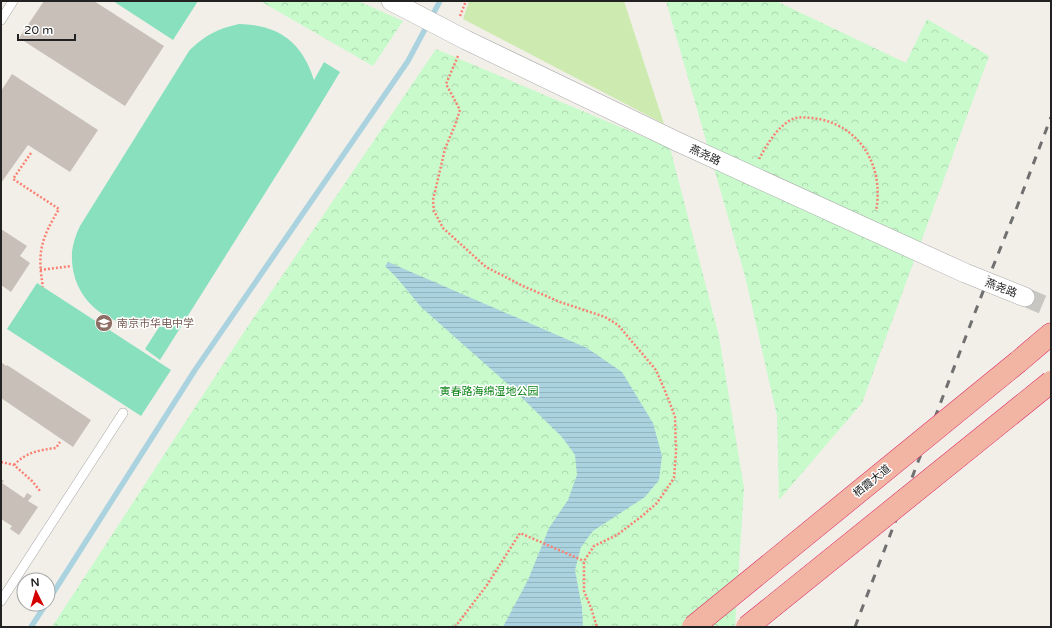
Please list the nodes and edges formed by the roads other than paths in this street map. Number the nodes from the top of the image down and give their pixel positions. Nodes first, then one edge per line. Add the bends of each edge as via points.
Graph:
1 (13, 1) edge
2 (391, 1) edge
3 (2, 15) edge
4 (1024, 297) tunnel mouth
5 (1051, 334) edge
6 (1051, 382) edge
7 (123, 413) dead end
8 (1, 601) edge
9 (693, 627) edge
10 (747, 627) edge

1 - 3 lane
2 - 4 street, 燕尧路 via 678,142 964,273
5 - 9 highway, 栖霞大道, bridge
6 - 10 highway, bridge
7 - 8 lane

